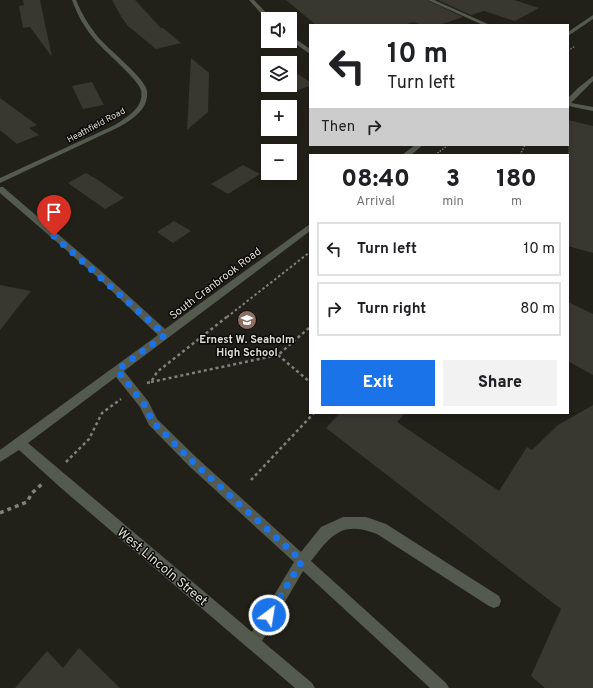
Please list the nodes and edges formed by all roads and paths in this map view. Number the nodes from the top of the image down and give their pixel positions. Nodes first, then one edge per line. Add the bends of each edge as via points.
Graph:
1 (74, 0) edge
2 (251, 0) edge
3 (430, 0) edge
4 (262, 12) edge
5 (593, 17) edge
6 (485, 24) edge
7 (569, 33) edge
8 (297, 42) edge
9 (309, 51) edge
10 (593, 78) edge
11 (569, 102) edge
12 (569, 103) edge
13 (593, 109) edge
14 (419, 146) edge
15 (447, 146) edge
16 (407, 154) edge
17 (436, 154) edge
18 (0, 181) edge
19 (0, 189) edge
20 (309, 228) edge
21 (309, 253) edge
22 (309, 328) edge
23 (165, 335) junction
24 (278, 355) junction
25 (117, 370) junction
26 (309, 381) edge
27 (150, 382) junction
28 (144, 384) dead end
29 (122, 398) dead end
30 (313, 414) edge
31 (19, 443) junction
32 (0, 457) edge
33 (71, 457) dead end
34 (251, 480) dead end
35 (32, 493) dead end
36 (0, 513) edge
37 (302, 561) junction
38 (494, 601) dead end
39 (253, 643) junction
40 (308, 688) edge
41 (441, 688) edge

1 - 18 street, Heathfield Road via 82,20 144,89 144,99 133,116 118,126
2 - 4 street
3 - 6 street
5 - 7 street
8 - 9 street
10 - 11 street
12 - 13 street
14 - 16 street
15 - 17 path
19 - 23 street via 98,273
20 - 23 street, South Cranbrook Road
21 - 27 path via 157,372
22 - 24 path
23 - 25 street, South Cranbrook Road
24 - 26 path
24 - 27 path
25 - 31 street, South Cranbrook Road
25 - 37 street via 144,404 153,422
27 - 28 path
29 - 33 path via 102,413 89,440
30 - 34 path
31 - 32 street, South Cranbrook Road
31 - 39 street, West Lincoln Street
35 - 36 path via 27,502
37 - 38 street via 326,532 343,523 366,523 398,539
37 - 39 street
37 - 41 street
39 - 40 street, West Lincoln Street

